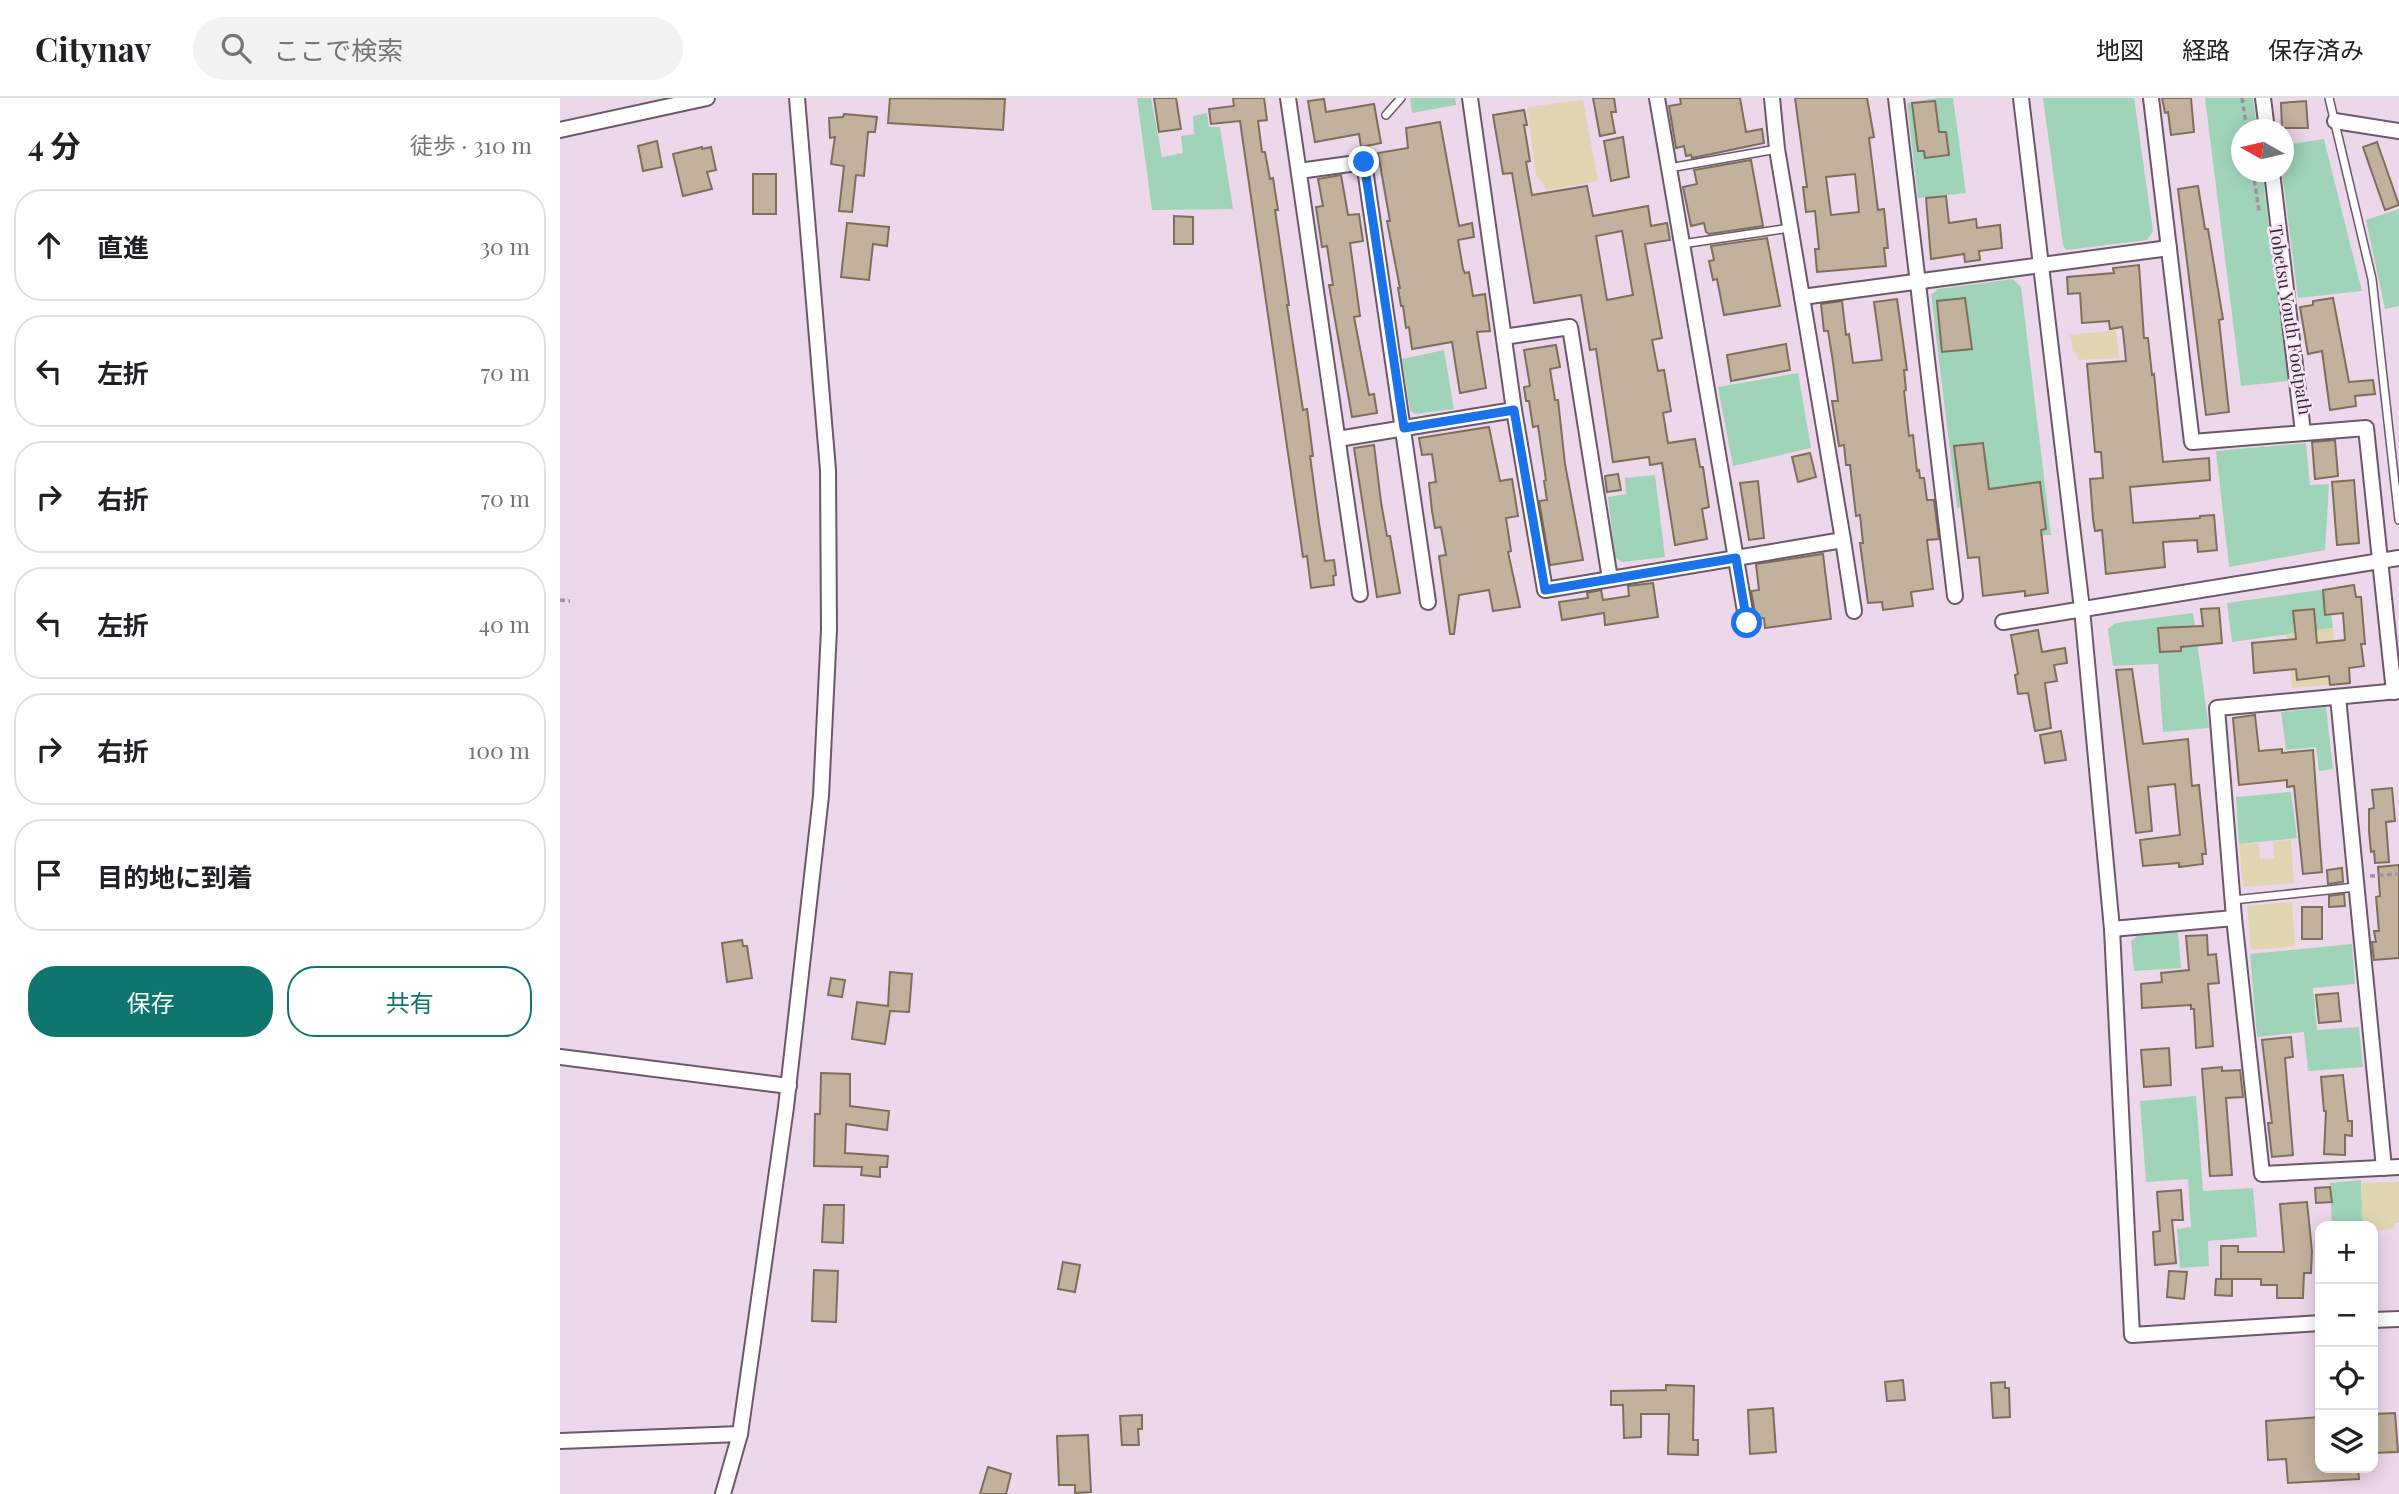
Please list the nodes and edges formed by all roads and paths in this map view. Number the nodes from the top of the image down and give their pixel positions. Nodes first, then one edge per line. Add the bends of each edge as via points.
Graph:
1 (706, 98) edge
2 (797, 98) edge
3 (1288, 98) edge
4 (1401, 98) edge
5 (1470, 98) edge
6 (1657, 98) edge
7 (1772, 98) edge
8 (1896, 98) edge
9 (2021, 98) edge
10 (2151, 98) edge
11 (2242, 98) edge
12 (2263, 98) edge
13 (2329, 98) edge
14 (1386, 115) dead end
15 (2245, 119) edge
16 (2266, 119) edge
17 (2335, 121) junction
18 (560, 130) edge
19 (2399, 131) edge
20 (1777, 149) junction
21 (1669, 168) junction
22 (1299, 171) junction
23 (2255, 182) edge
24 (2273, 182) edge
25 (2259, 211) dead end
26 (1790, 228) junction
27 (1682, 244) junction
28 (2169, 248) junction
29 (2041, 266) junction
30 (1919, 282) junction
31 (1802, 297) junction
32 (1504, 337) junction
33 (1514, 410) junction
34 (1404, 428) junction
35 (2303, 432) junction
36 (1338, 439) junction
37 (2399, 520) edge
38 (1843, 540) junction
39 (1736, 558) junction
40 (2399, 558) edge
41 (2382, 560) junction
42 (1610, 579) junction
43 (1360, 594) dead end
44 (1955, 596) dead end
45 (560, 600) edge
46 (570, 601) dead end
47 (1428, 602) dead end
48 (2081, 609) junction
49 (1854, 611) dead end
50 (2003, 622) dead end
51 (1747, 623) dead end
52 (2397, 692) edge
53 (2338, 697) junction
54 (2357, 887) junction
55 (2233, 900) junction
56 (2234, 918) junction
57 (2112, 929) junction
58 (560, 1057) edge
59 (789, 1086) junction
60 (2399, 1167) edge
61 (2384, 1168) junction
62 (2399, 1319) edge
63 (2378, 1320) edge
64 (2315, 1324) edge
65 (740, 1434) junction
66 (560, 1441) edge
67 (723, 1494) edge

1 - 18 street
2 - 59 street via 828,470 829,629 821,796
3 - 22 street
4 - 14 lane
5 - 32 street
6 - 21 street
7 - 20 street
8 - 30 street
9 - 29 street
10 - 28 street
11 - 15 path
12 - 16 street
13 - 17 lane
17 - 19 street
17 - 37 lane via 2372,279
20 - 21 lane
20 - 26 street
21 - 27 street
22 - 34 street via 1364,162
22 - 36 street
23 - 25 path, Tobetsu Youth Footpath
24 - 35 street
26 - 27 lane
26 - 31 street
27 - 39 street
28 - 29 street
28 - 35 street via 2192,442
29 - 30 street
29 - 48 street
30 - 31 street
30 - 44 street
31 - 38 street
32 - 33 street
32 - 42 street via 1570,327
33 - 34 street
33 - 42 street via 1545,590
34 - 36 street
34 - 47 street
35 - 41 street via 2366,428
36 - 43 street
38 - 39 street
38 - 49 street
39 - 42 street
39 - 51 street
40 - 41 street
41 - 48 street
41 - 52 street
45 - 46 path
48 - 50 street
48 - 57 street
52 - 53 street
53 - 54 street
53 - 55 street via 2217,708
54 - 55 lane
54 - 61 street
55 - 56 street
56 - 57 street
56 - 61 street via 2262,1174
57 - 64 street via 2132,1335
58 - 59 street
59 - 65 street
60 - 61 street
62 - 63 street
65 - 66 street
65 - 67 street

